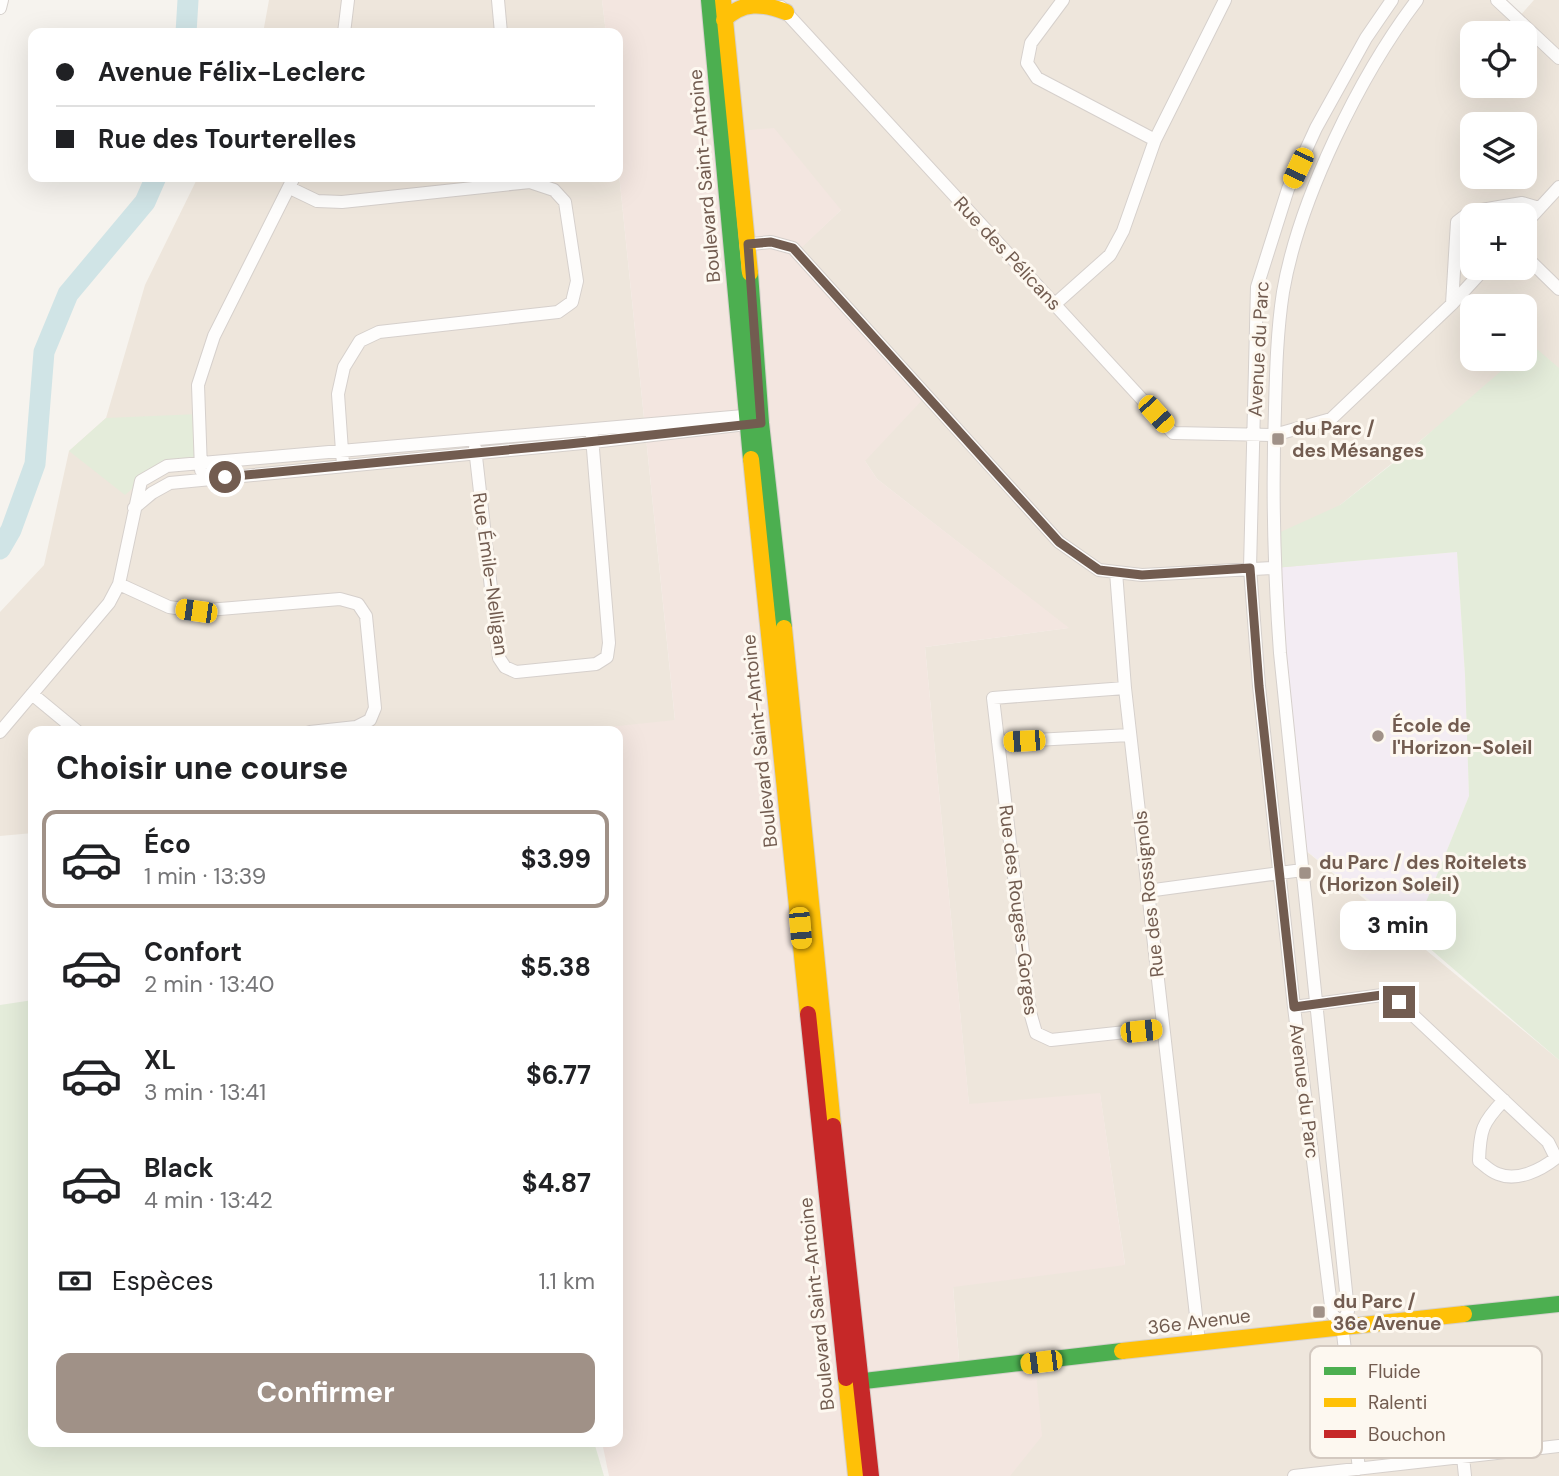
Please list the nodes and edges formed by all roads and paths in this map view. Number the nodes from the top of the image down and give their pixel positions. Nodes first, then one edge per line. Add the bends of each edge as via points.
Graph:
1 (2, 0) edge
2 (348, 0) edge
3 (498, 0) edge
4 (709, 0) edge
5 (723, 0) edge
6 (774, 0) edge
7 (1063, 0) edge
8 (1225, 0) edge
9 (1392, 0) edge
10 (1417, 0) edge
11 (1497, 0) edge
12 (0, 8) edge
13 (786, 12) junction
14 (724, 20) junction
15 (345, 28) edge
16 (501, 28) edge
17 (1559, 58) edge
18 (1155, 140) junction
19 (292, 182) edge
20 (1559, 187) edge
21 (1539, 208) junction
22 (1537, 210) edge
23 (748, 244) junction
24 (731, 247) junction
25 (1537, 268) edge
26 (1474, 280) edge
27 (1559, 289) edge
28 (1055, 304) junction
29 (1452, 304) junction
30 (754, 419) junction
31 (1254, 434) junction
32 (1274, 435) junction
33 (592, 436) junction
34 (474, 440) junction
35 (475, 454) junction
36 (343, 459) junction
37 (201, 463) junction
38 (201, 480) junction
39 (134, 508) junction
40 (1250, 568) junction
41 (1274, 568) junction
42 (1116, 572) junction
43 (119, 584) junction
44 (1259, 686) junction
45 (1283, 686) junction
46 (1125, 688) junction
47 (32, 694) junction
48 (71, 726) edge
49 (358, 726) edge
50 (0, 732) edge
51 (1130, 735) junction
52 (998, 742) junction
53 (1301, 870) junction
54 (1280, 871) junction
55 (1147, 891) junction
56 (1316, 1003) junction
57 (1294, 1007) junction
58 (1163, 1028) junction
59 (1504, 1100) junction
60 (1559, 1304) edge
61 (1342, 1325) junction
62 (1199, 1342) junction
63 (1344, 1346) edge
64 (852, 1382) junction
65 (1358, 1458) edge
66 (1454, 1458) edge
67 (1463, 1458) edge
68 (1359, 1469) junction
69 (1338, 1474) edge
70 (856, 1476) edge
71 (871, 1476) edge
72 (1294, 1476) edge
73 (1465, 1476) edge

1 - 12 street
2 - 15 street
3 - 16 street
4 - 24 main road, Boulevard Saint-Antoine
5 - 14 main road, Boulevard Saint-Antoine
6 - 13 street, Rue des Pélicans
7 - 18 street via 1031,43 1027,63 1037,78
8 - 18 street
9 - 31 street, Avenue du Parc via 1316,128 1271,238 1257,287
10 - 32 street, Avenue du Parc via 1354,99 1295,247 1279,327
11 - 17 street
13 - 14 main road via 758,1 742,2 730,8
13 - 28 street, Rue des Pélicans
14 - 23 main road, Boulevard Saint-Antoine
18 - 28 street via 1110,255
19 - 36 street via 317,201 342,202 530,182 554,190 565,202 577,281 572,302 558,312 379,332 360,341 344,367 338,394
19 - 37 street via 214,336 198,385
20 - 21 street
21 - 22 street
21 - 29 street via 1522,203 1483,209 1457,222
23 - 24 street
23 - 30 main road, Boulevard Saint-Antoine
23 - 42 street via 771,242 793,248 1059,542 1099,570
24 - 30 main road, Boulevard Saint-Antoine
25 - 27 street
26 - 29 street, Rue des Pélicans
28 - 31 street, Rue des Pélicans via 1173,433
29 - 32 street, Rue des Pélicans via 1331,419
30 - 33 street
30 - 64 main road, Boulevard Saint-Antoine
31 - 32 street, Rue des Pélicans
31 - 40 street, Avenue du Parc
32 - 41 street, Avenue du Parc
33 - 34 street
33 - 35 street
33 - 35 street, Rue Émile-Nelligan via 609,643 607,657 596,664 516,672 499,658
34 - 35 street, Rue Émile-Nelligan
34 - 36 street
35 - 36 street
36 - 37 street
36 - 38 street
37 - 38 street
37 - 39 street via 167,466 141,481
38 - 39 street via 170,483
39 - 43 street
40 - 41 street
40 - 42 street via 1142,575
40 - 44 street, Avenue du Parc
41 - 45 street, Avenue du Parc
42 - 46 street, Rue des Rossignols
43 - 47 street via 109,603
43 - 49 street via 169,607 196,611 340,599 358,604 366,616 375,708 370,720
44 - 45 street
44 - 54 street, Avenue du Parc
45 - 53 street, Avenue du Parc
46 - 51 street, Rue des Rossignols
46 - 52 street, Rue des Rouges-Gorges via 993,698
47 - 48 street
47 - 50 street
51 - 52 street
51 - 55 street, Rue des Rossignols
52 - 58 street, Rue des Rouges-Gorges via 1036,1032 1051,1040
53 - 54 street
53 - 56 street, Avenue du Parc
54 - 55 street
54 - 57 street, Avenue du Parc
55 - 58 street, Rue des Rossignols
56 - 57 street
56 - 59 street via 1382,995 1399,1002
56 - 61 street, Avenue du Parc via 1348,1311
57 - 61 street, Avenue du Parc via 1332,1314
58 - 62 street, Rue des Rossignols
59 - 59 street via 1548,1142 1556,1158 1518,1176 1498,1175 1479,1161 1480,1133
60 - 61 main road, 36e Avenue
61 - 62 main road, 36e Avenue
61 - 63 street, Avenue du Parc
62 - 64 main road, 36e Avenue
64 - 70 main road, Boulevard Saint-Antoine
64 - 71 main road, Boulevard Saint-Antoine
65 - 68 street, Avenue du Parc
66 - 68 street
67 - 73 street
68 - 69 street
69 - 72 street

